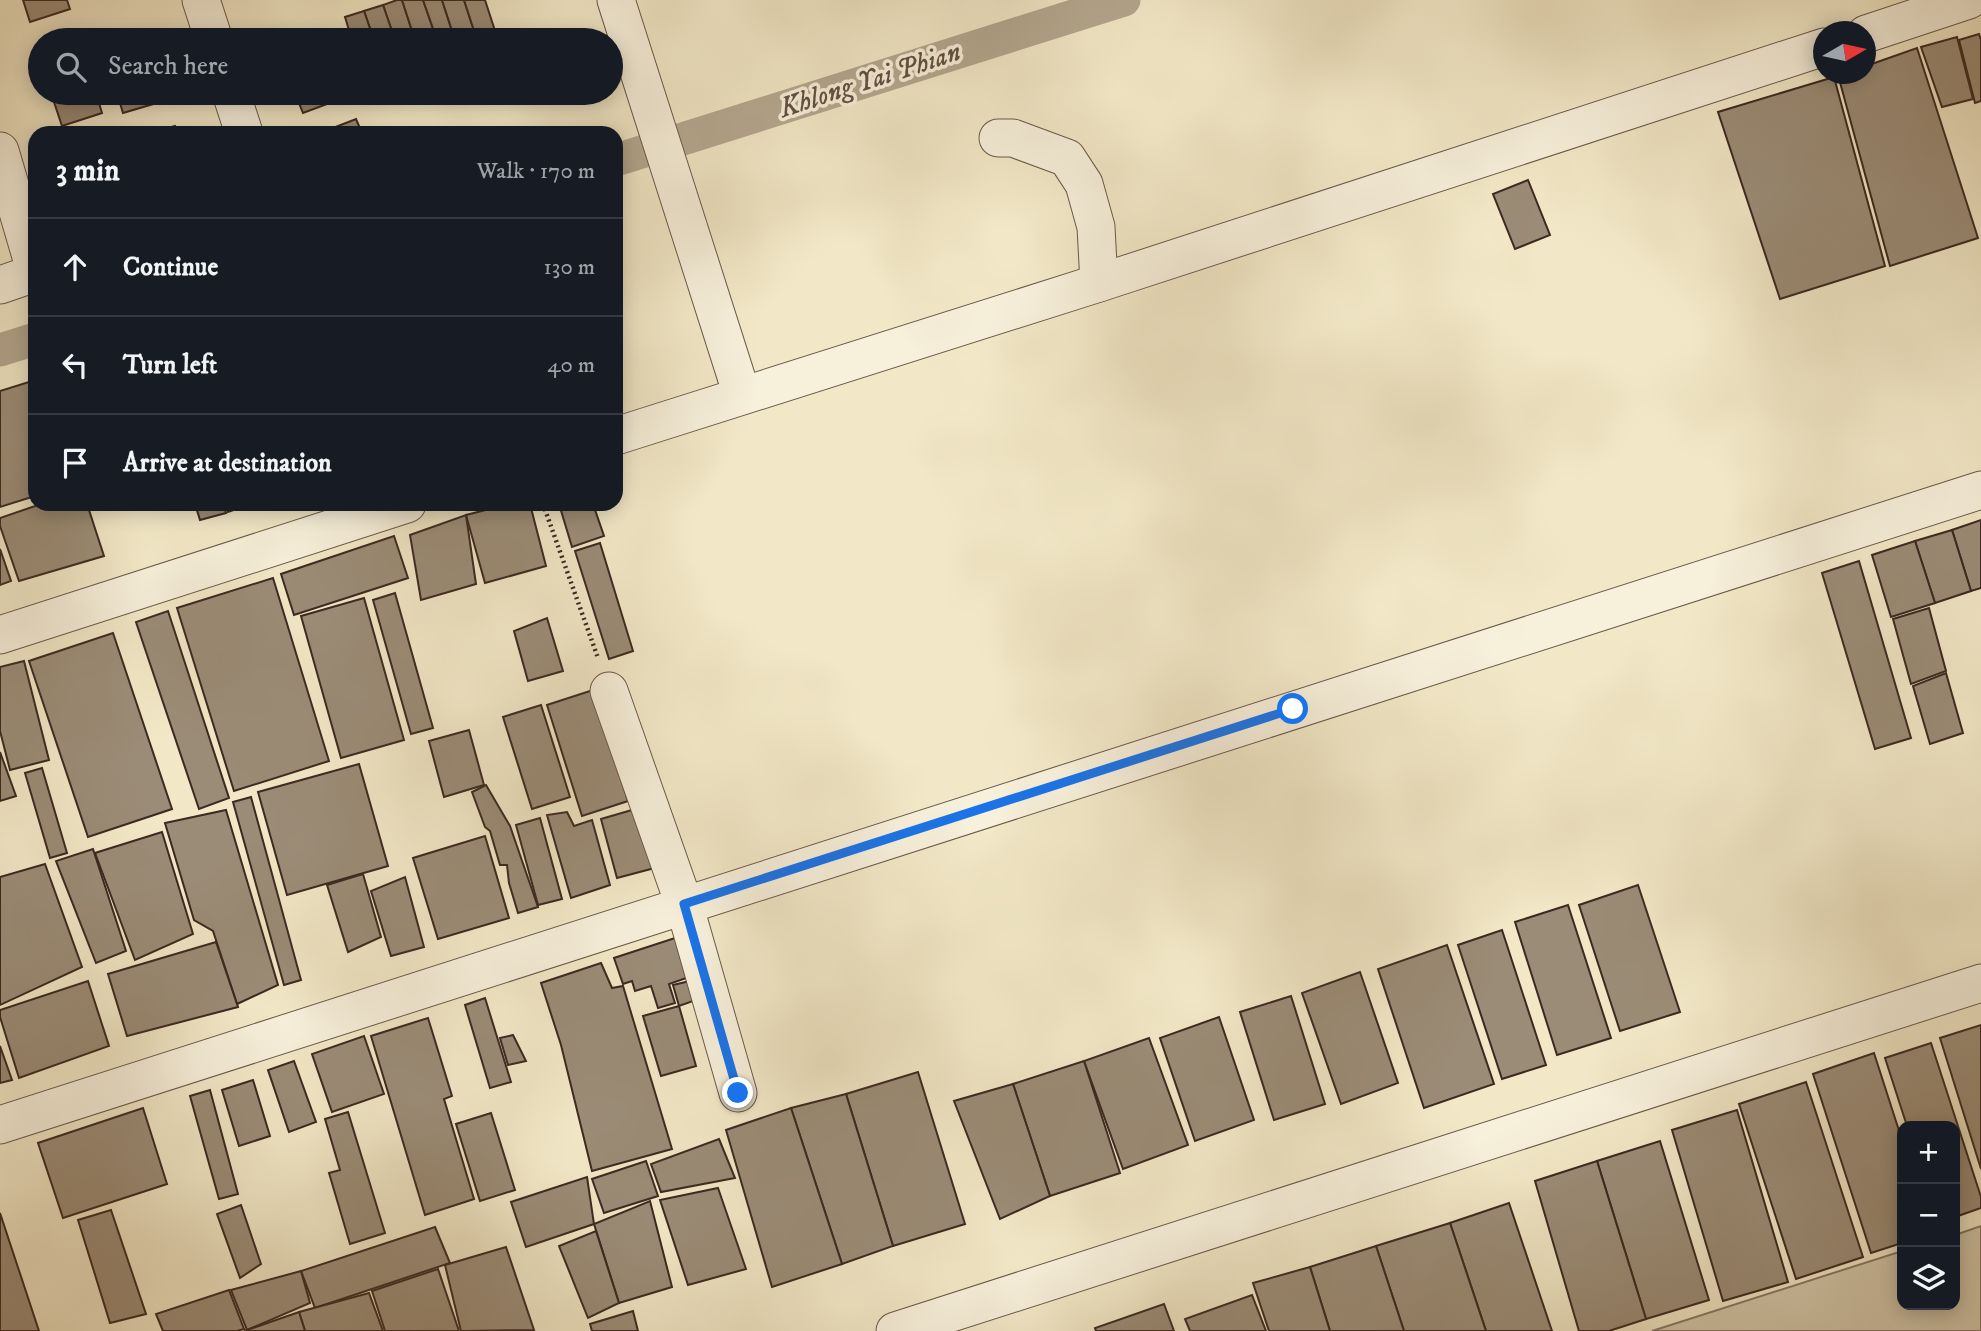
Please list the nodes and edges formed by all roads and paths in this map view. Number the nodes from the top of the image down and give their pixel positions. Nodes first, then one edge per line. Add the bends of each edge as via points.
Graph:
1 (201, 0) edge
2 (616, 0) edge
3 (1969, 0) edge
4 (210, 28) edge
5 (1876, 31) edge
6 (1813, 51) edge
7 (235, 105) edge
8 (242, 126) edge
9 (998, 138) dead end
10 (0, 151) edge
11 (28, 247) edge
12 (28, 274) edge
13 (1099, 283) junction
14 (0, 285) edge
15 (742, 396) junction
16 (623, 434) edge
17 (1981, 490) edge
18 (385, 511) edge
19 (545, 511) edge
20 (0, 635) edge
21 (609, 691) joint
22 (684, 904) junction
23 (1981, 983) edge
24 (738, 1093) dead end
25 (0, 1125) edge
26 (895, 1331) edge

1 - 4 street
2 - 15 street
3 - 5 street
6 - 13 street
7 - 8 street
9 - 13 street via 1013,138 1068,158 1084,184 1097,227
10 - 11 street
12 - 14 street
13 - 15 street
15 - 16 street
17 - 22 street
18 - 20 street
19 - 21 path
21 - 22 street
22 - 24 street
22 - 25 street
23 - 26 street

